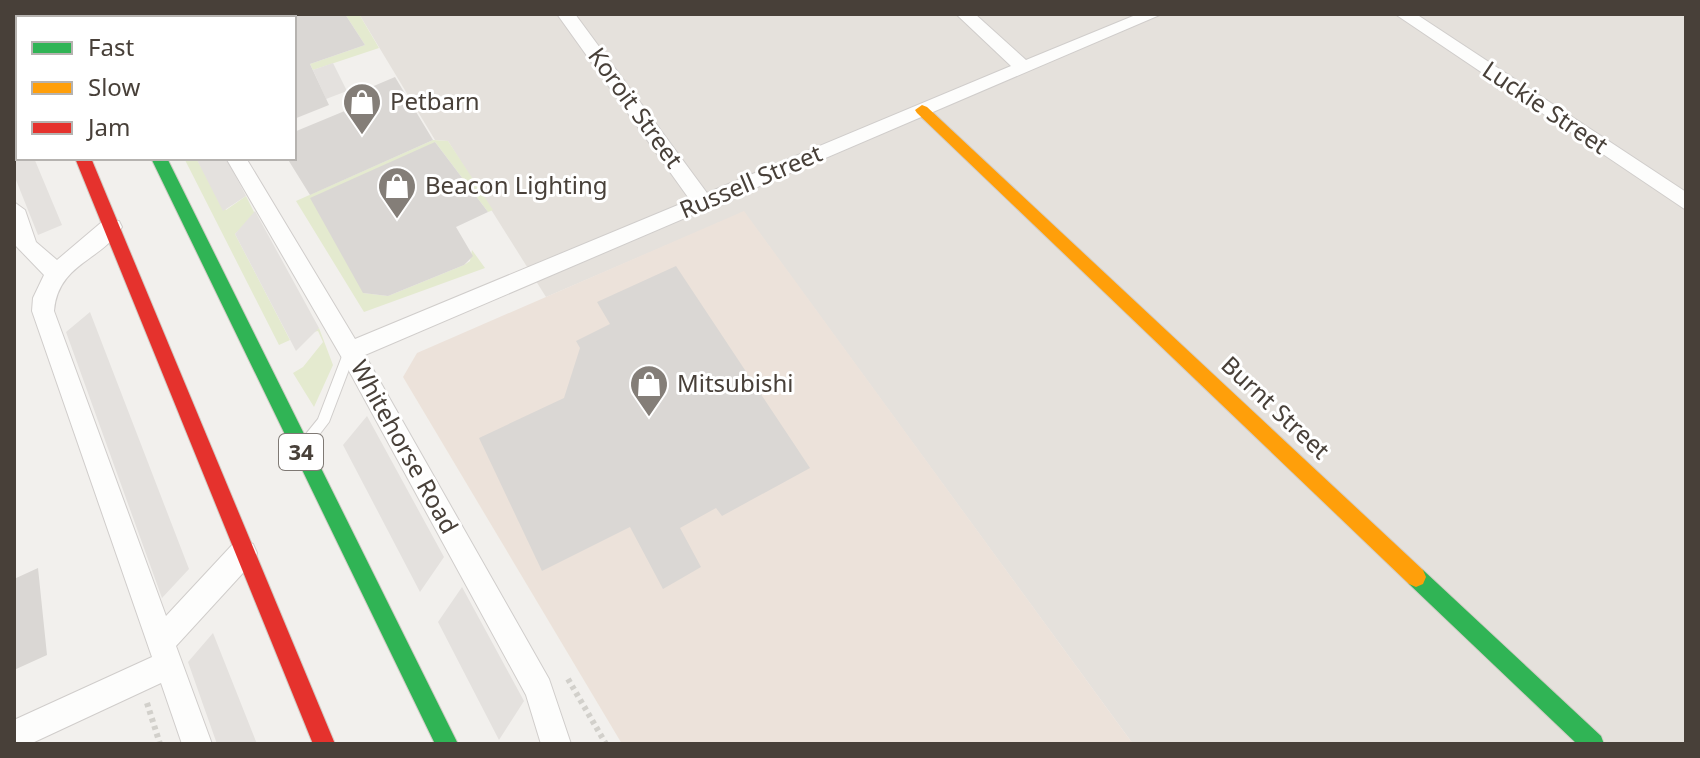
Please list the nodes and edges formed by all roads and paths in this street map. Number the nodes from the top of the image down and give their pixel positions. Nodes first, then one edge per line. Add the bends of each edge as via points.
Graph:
1 (566, 14) edge
2 (965, 14) edge
3 (1153, 14) edge
4 (1404, 14) edge
5 (1024, 68) junction
6 (922, 110) junction
7 (84, 160) edge
8 (160, 160) edge
9 (237, 160) edge
10 (703, 202) junction
11 (1686, 202) edge
12 (14, 210) edge
13 (111, 227) junction
14 (58, 274) junction
15 (350, 351) junction
16 (300, 450) junction
17 (243, 553) junction
18 (166, 652) junction
19 (14, 736) edge
20 (197, 744) edge
21 (324, 744) edge
22 (447, 744) edge
23 (556, 744) edge
24 (1593, 744) edge

1 - 10 street, Koroit Street
2 - 5 street
3 - 5 street, Russell Street
4 - 11 street, Luckie Street
5 - 6 street, Russell Street
6 - 10 street, Russell Street
6 - 24 main road, Burnt Street
7 - 13 main road
8 - 16 main road, 34
9 - 15 street, Whitehorse Road
10 - 15 street, Russell Street
12 - 14 street via 27,246
13 - 14 street
13 - 17 main road
14 - 18 street via 44,293 43,311
15 - 16 lane via 323,422
15 - 23 street, Whitehorse Road via 539,689
16 - 22 main road, 34
17 - 18 street
17 - 21 main road
18 - 19 street
18 - 20 street

